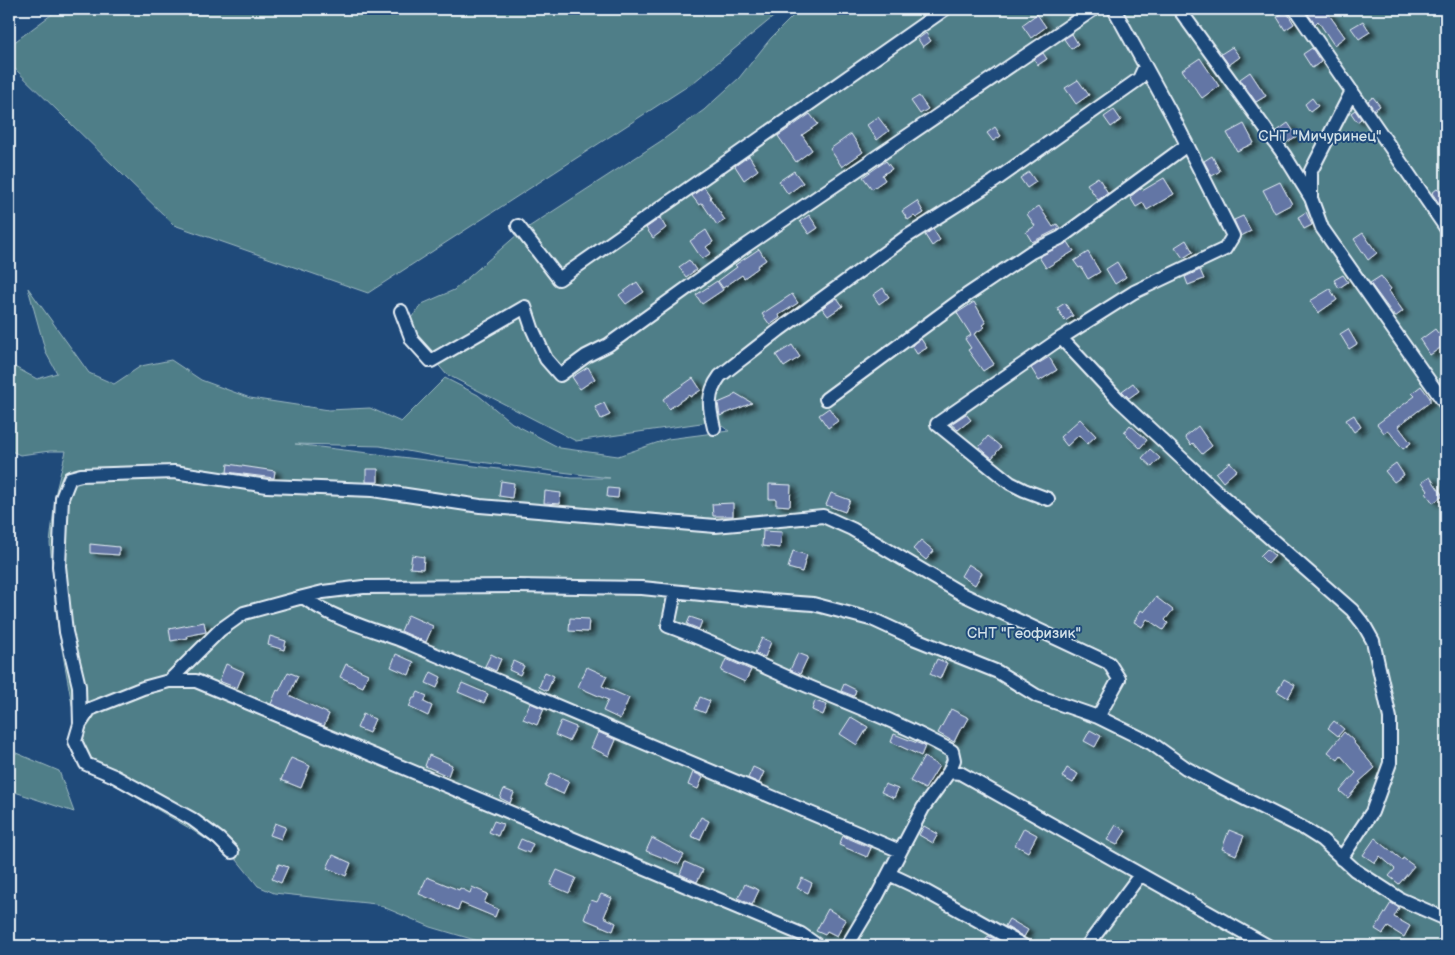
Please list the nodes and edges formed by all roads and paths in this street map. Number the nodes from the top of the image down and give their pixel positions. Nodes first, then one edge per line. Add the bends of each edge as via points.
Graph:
1 (946, 9) edge
2 (1094, 9) edge
3 (1114, 9) edge
4 (1179, 9) edge
5 (1295, 9) edge
6 (1145, 66) junction
7 (1352, 91) junction
8 (1187, 145) junction
9 (1311, 198) junction
10 (518, 226) dead end
11 (1446, 228) edge
12 (402, 311) dead end
13 (1061, 338) junction
14 (826, 399) dead end
15 (1446, 405) edge
16 (714, 428) dead end
17 (1048, 499) dead end
18 (675, 592) junction
19 (302, 597) junction
20 (168, 681) junction
21 (1098, 717) junction
22 (80, 724) junction
23 (949, 772) junction
24 (900, 851) junction
25 (232, 852) dead end
26 (1342, 859) junction
27 (889, 874) junction
28 (1140, 875) junction
29 (1446, 919) edge
30 (818, 946) edge
31 (847, 946) edge
32 (1024, 946) edge
33 (1087, 946) edge
34 (1268, 946) edge

1 - 10 street via 559,278
2 - 12 street via 560,376 546,359 525,307 432,361 412,340
3 - 6 street
4 - 9 street via 1285,156
5 - 7 street
6 - 8 street
6 - 16 street via 1139,79 993,182 906,237 720,376 713,386 708,407
7 - 9 street via 1311,171
7 - 11 street
8 - 13 street via 1233,236 1225,249 1134,292
8 - 14 street via 1060,238 1032,252 967,296
9 - 15 street via 1322,228
13 - 17 street via 937,424 1010,483
13 - 26 street via 1126,407 1364,624 1373,641 1390,718 1390,764 1372,812
18 - 19 street via 642,588 363,587
18 - 21 street via 813,604 874,620 998,672 1037,696
18 - 23 street via 668,626 928,738 952,751 954,760
19 - 20 street via 244,613 220,630
19 - 24 street via 351,622 401,640
20 - 22 street via 90,709
20 - 30 street via 196,681 801,934
21 - 22 street via 1119,679 1109,663 964,595 852,529 823,516 715,526 480,506 374,490 267,486 174,472 81,475 70,478 62,498 59,566 66,632 80,686
21 - 26 street via 1151,743 1186,768 1302,828 1322,840
22 - 25 street via 75,741 86,764 192,819
23 - 24 street via 923,808
23 - 28 street via 960,773
24 - 27 street
26 - 29 street via 1400,899
27 - 31 street
27 - 32 street
28 - 33 street
28 - 34 street

